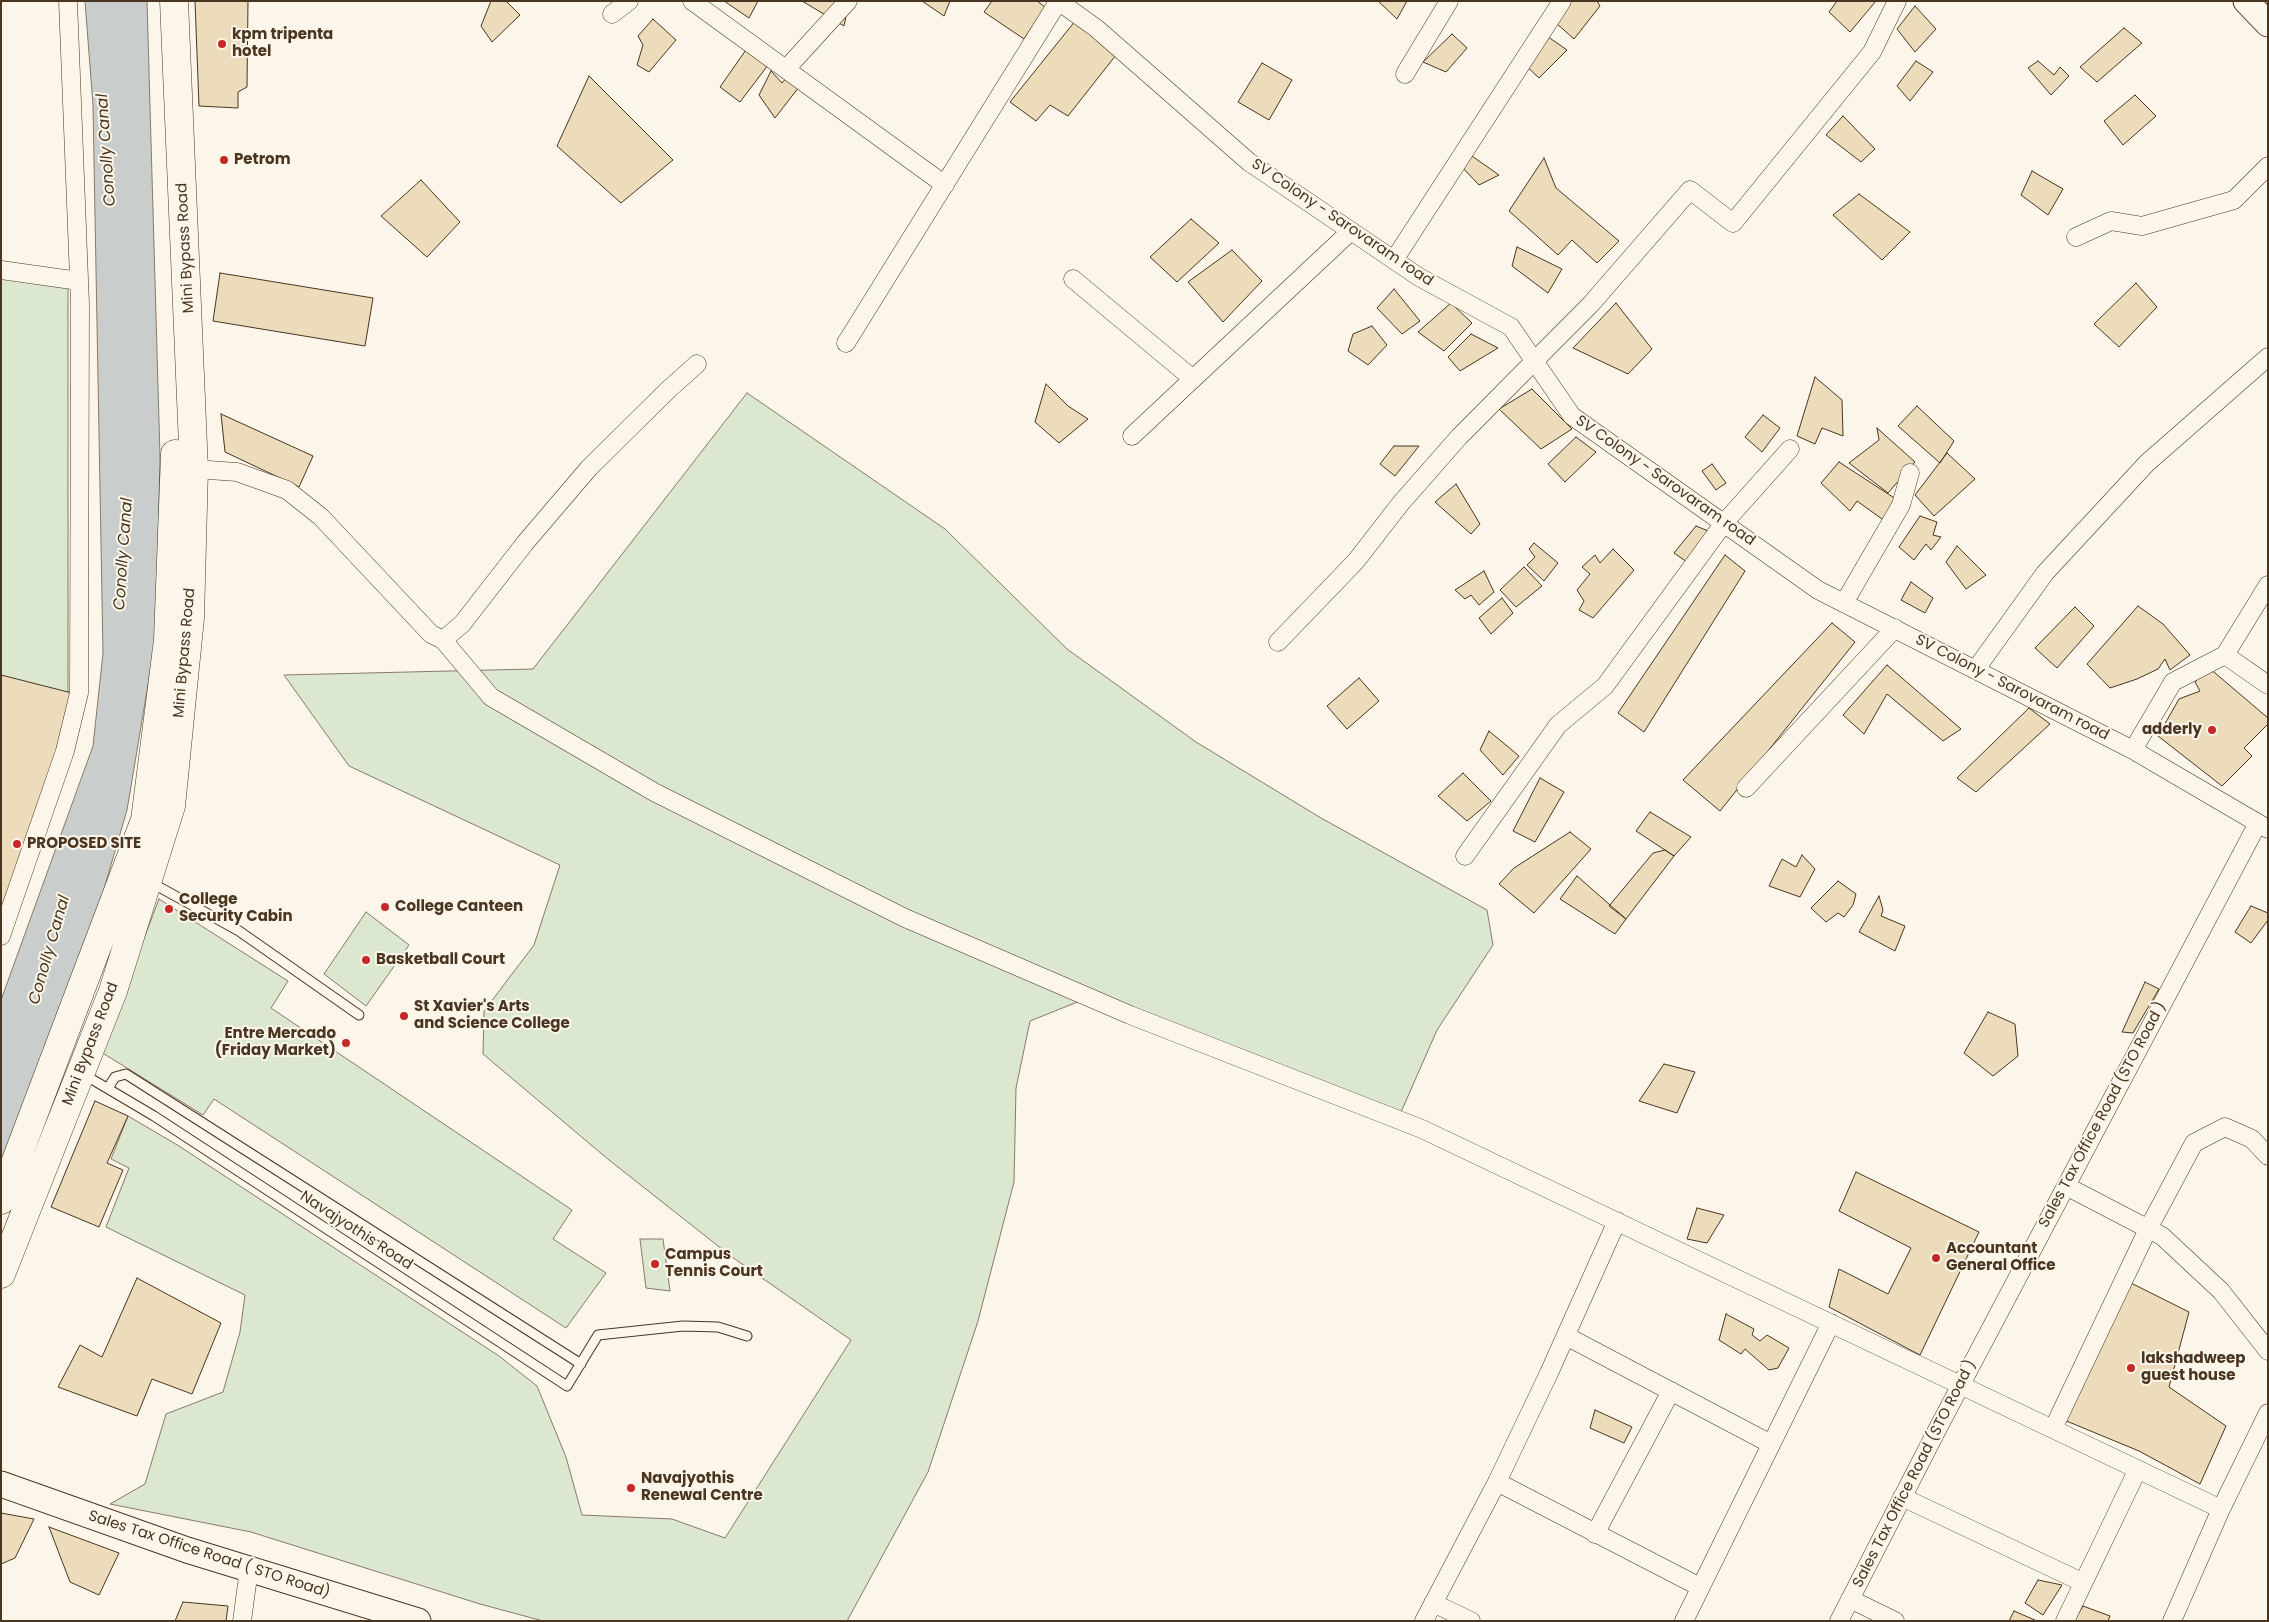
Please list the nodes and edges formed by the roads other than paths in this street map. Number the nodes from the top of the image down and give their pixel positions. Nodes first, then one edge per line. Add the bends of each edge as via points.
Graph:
1 (68, 1) edge
2 (158, 1) edge
3 (174, 1) edge
4 (629, 1) edge
5 (692, 1) edge
6 (848, 1) edge
7 (1058, 1) edge
8 (1449, 1) edge
9 (1562, 1) edge
10 (1897, 1) edge
11 (2246, 1) edge
12 (612, 14) dead end
13 (2268, 24) edge
14 (786, 70) junction
15 (1405, 74) dead end
16 (2268, 166) edge
17 (945, 185) junction
18 (1351, 231) junction
19 (2076, 237) dead end
20 (1394, 260) junction
21 (1, 270) edge
22 (1072, 279) dead end
23 (79, 281) junction
24 (846, 344) dead end
25 (2268, 357) edge
26 (1535, 361) junction
27 (697, 364) dead end
28 (1193, 379) junction
29 (1132, 436) dead end
30 (1790, 449) dead end
31 (194, 470) junction
32 (1910, 473) dead end
33 (1724, 523) junction
34 (2268, 584) edge
35 (1844, 603) junction
36 (1894, 628) junction
37 (443, 640) junction
38 (1278, 642) dead end
39 (2225, 654) junction
40 (1976, 669) junction
41 (2268, 685) edge
42 (2133, 750) junction
43 (1746, 788) dead end
44 (2263, 826) edge
45 (1465, 856) dead end
46 (148, 880) junction
47 (1, 936) edge
48 (359, 1015) dead end
49 (81, 1072) junction
50 (108, 1088) junction
51 (2268, 1156) edge
52 (2066, 1186) junction
53 (1, 1200) edge
54 (1617, 1221) junction
55 (2148, 1228) junction
56 (1, 1274) edge
57 (1831, 1323) junction
58 (747, 1336) dead end
59 (1566, 1336) junction
60 (2268, 1350) edge
61 (581, 1364) junction
62 (1961, 1384) junction
63 (1671, 1391) junction
64 (2268, 1413) edge
65 (2053, 1430) junction
66 (1771, 1444) junction
67 (2137, 1471) junction
68 (1497, 1482) junction
69 (1, 1484) edge
70 (1902, 1497) junction
71 (2221, 1509) junction
72 (1595, 1534) junction
73 (249, 1569) junction
74 (2082, 1582) junction
75 (1700, 1587) junction
76 (1850, 1598) junction
77 (1433, 1603) junction
78 (242, 1621) edge
79 (418, 1621) edge
80 (1424, 1621) edge
81 (1471, 1621) edge
82 (1684, 1621) edge
83 (1839, 1621) edge
84 (1895, 1621) edge
85 (2065, 1621) edge
86 (2172, 1621) edge

1 - 23 street
2 - 53 main road, Mini Bypass Road via 166,74 176,266 175,453 168,640 145,820
3 - 31 main road, Mini Bypass Road
4 - 12 street
5 - 14 street
6 - 14 street
7 - 17 street
7 - 18 street, SV Colony - Sarovaram road via 1096,28 1249,162
8 - 15 street
9 - 20 street
10 - 26 street via 1872,52 1733,223 1690,190
11 - 13 street
14 - 17 street
16 - 19 street via 2234,200 2142,226 2111,221
17 - 24 street
18 - 20 street, SV Colony - Sarovaram road
18 - 28 street
20 - 26 street, SV Colony - Sarovaram road via 1511,327
21 - 23 street
22 - 28 street
23 - 47 street via 79,693 65,751
25 - 40 street via 2147,463 2045,572
26 - 33 street, SV Colony - Sarovaram road via 1572,416
26 - 38 street via 1459,437 1356,561
27 - 37 street via 589,468 462,624
28 - 29 street
30 - 33 street
31 - 37 street via 237,472 287,490 321,517 431,634
31 - 46 main road, Mini Bypass Road via 190,618 171,806
32 - 35 street via 1901,506
33 - 35 street, SV Colony - Sarovaram road via 1818,590
33 - 45 street via 1605,686 1558,725
34 - 39 street
35 - 36 street, SV Colony - Sarovaram road
36 - 40 street, SV Colony - Sarovaram road
36 - 43 street
37 - 54 street via 491,697 654,792 905,918 1130,1015 1422,1129
39 - 41 street
39 - 42 street via 2172,682
40 - 42 street, SV Colony - Sarovaram road
42 - 44 street, SV Colony - Sarovaram road
44 - 52 street, Sales Tax Office Road (STO Road )
46 - 48 lane via 239,931
46 - 49 main road, Mini Bypass Road via 113,991
49 - 50 lane, Navajyothis Road
49 - 56 main road, Mini Bypass Road
50 - 61 lane, Navajyothis Road via 115,1077 126,1074
50 - 61 lane, Navajyothis Road via 567,1386
51 - 55 street via 2252,1139 2225,1127 2194,1143
52 - 55 street
52 - 62 street, Sales Tax Office Road (STO Road )
54 - 57 street
54 - 59 street
55 - 60 street via 2162,1236 2220,1291
55 - 65 street
57 - 62 street
57 - 66 street
58 - 61 lane, Navajyothis Road via 718,1327 683,1326 598,1335
59 - 63 street
59 - 68 street
62 - 65 street
62 - 70 street, Sales Tax Office Road (STO Road )
63 - 66 street
63 - 72 street
64 - 71 street
65 - 67 street
66 - 75 street
67 - 71 street
67 - 74 street
68 - 72 street
68 - 77 street
69 - 73 street, Sales Tax Office Road ( STO Road)
70 - 74 street
70 - 76 street, Sales Tax Office Road (STO Road )
71 - 86 street
72 - 75 street
73 - 78 street
73 - 79 street, Sales Tax Office Road ( STO Road)
74 - 85 street
75 - 82 street
76 - 83 street, Sales Tax Office Road (STO Road )
76 - 84 street
77 - 80 street
77 - 81 street

